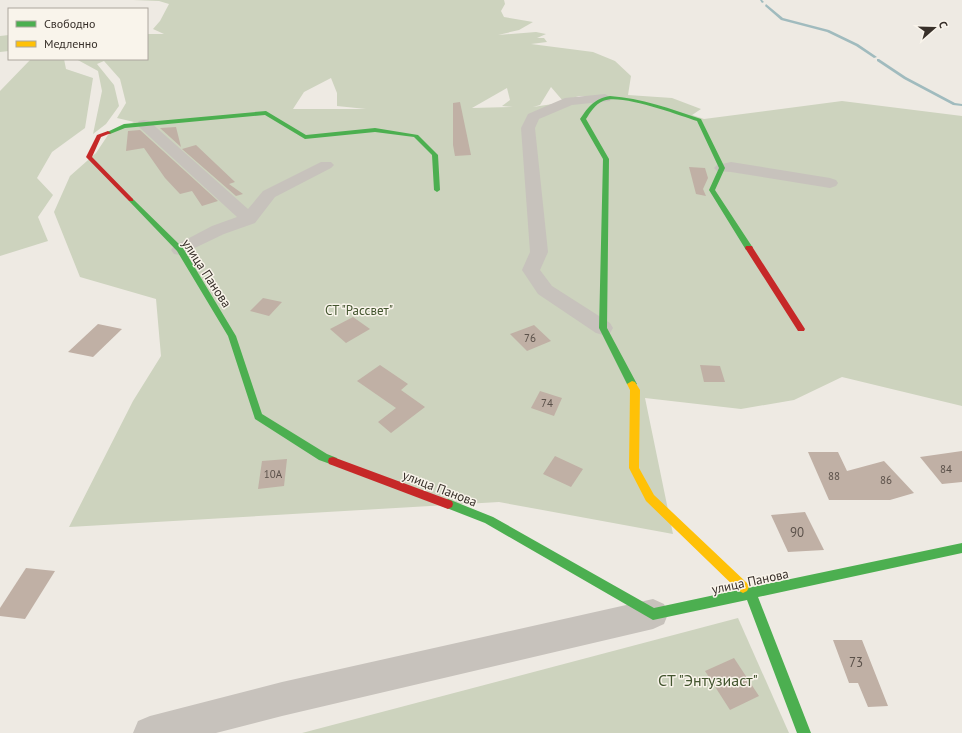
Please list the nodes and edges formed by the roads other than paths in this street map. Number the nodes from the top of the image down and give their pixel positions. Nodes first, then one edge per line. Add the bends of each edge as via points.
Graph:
1 (605, 98) junction
2 (144, 124) junction
3 (326, 165) dead end
4 (722, 168) junction
5 (830, 182) dead end
6 (437, 190) dead end
7 (249, 219) junction
8 (180, 250) junction
9 (603, 328) junction
10 (801, 329) dead end
11 (962, 548) edge
12 (751, 594) junction
13 (653, 614) junction
14 (150, 733) edge
15 (804, 733) edge

1 - 4 street via 622,99 699,120
1 - 9 street via 591,108 583,119 606,159
1 - 9 street via 570,102 548,110 533,117 528,128 539,252 531,270 545,290
2 - 6 street via 266,113 305,137 375,130 416,136 435,155
2 - 7 street
2 - 8 street, улица Панова via 124,126 99,136 89,157
3 - 7 street via 269,194
4 - 5 street via 731,167
4 - 10 street via 712,190
7 - 8 street via 218,230
8 - 13 street, улица Панова via 232,336 258,416 322,457 489,520
9 - 12 street via 635,390 634,468 650,498
11 - 12 street, улица Панова
12 - 13 street, улица Панова
12 - 15 street
13 - 14 street via 282,699

